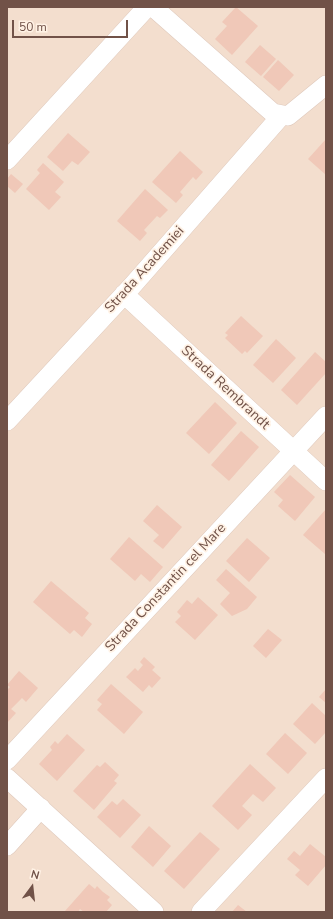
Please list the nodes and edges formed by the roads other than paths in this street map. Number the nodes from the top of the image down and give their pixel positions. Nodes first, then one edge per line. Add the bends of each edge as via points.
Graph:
1 (147, 7) edge
2 (153, 7) edge
3 (326, 85) edge
4 (281, 116) junction
5 (7, 160) edge
6 (124, 294) junction
7 (326, 416) edge
8 (7, 421) edge
9 (294, 451) junction
10 (326, 481) edge
11 (7, 760) edge
12 (7, 778) edge
13 (326, 778) edge
14 (42, 808) junction
15 (7, 846) edge
16 (154, 912) edge
17 (201, 912) edge

1 - 5 street
2 - 4 street via 273,113
3 - 4 street via 288,116
4 - 6 street, Strada Academiei
6 - 8 street, Strada Academiei
6 - 9 street, Strada Rembrandt
7 - 9 street, Strada Constantin cel Mare
9 - 10 street, Strada Rembrandt
9 - 11 street, Strada Constantin cel Mare
12 - 14 street
13 - 17 street
14 - 15 street
14 - 16 street

